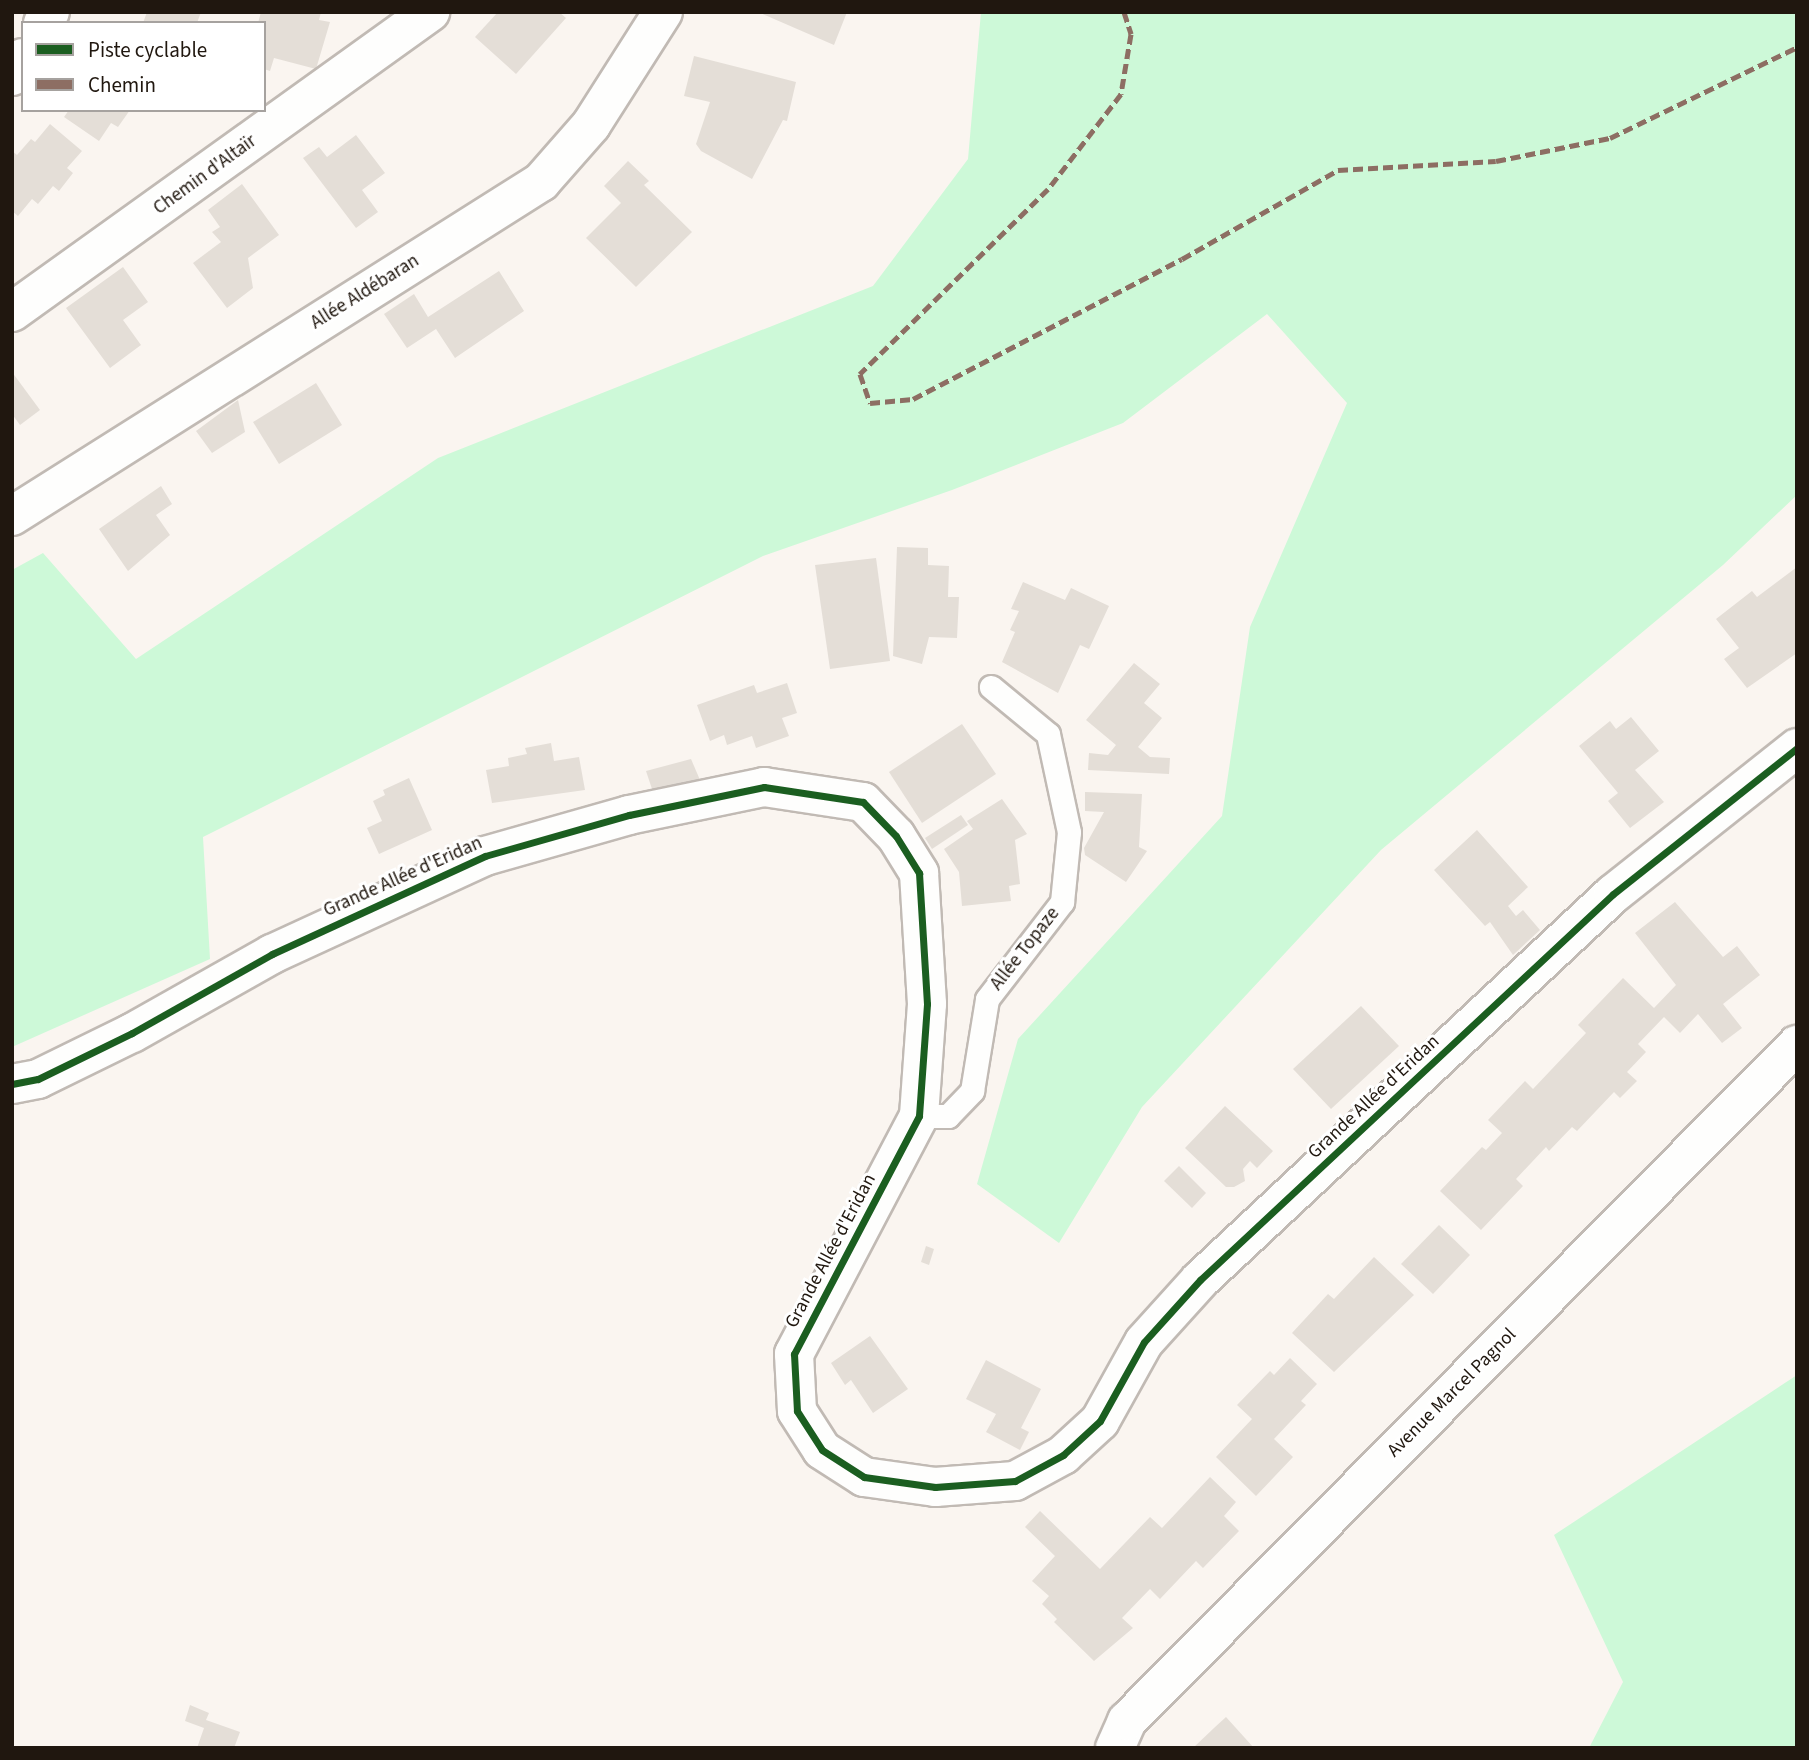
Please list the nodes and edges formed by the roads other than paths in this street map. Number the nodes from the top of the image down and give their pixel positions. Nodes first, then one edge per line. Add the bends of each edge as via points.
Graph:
1 (430, 12) edge
2 (663, 12) edge
3 (12, 312) edge
4 (12, 516) edge
5 (991, 687) dead end
6 (1797, 748) edge
7 (1797, 1045) edge
8 (12, 1084) edge
9 (919, 1116) junction
10 (1115, 1748) edge

1 - 3 street, Chemin d'Altaïr
2 - 4 street, Allée Aldébaran via 591,125 541,182
5 - 9 lane, Allée Topaze via 1048,734 1069,832 1062,902 987,999 972,1091 948,1116
6 - 9 street, Grande Allée d'Eridan via 1613,894 1200,1280 1144,1342 1100,1421 1063,1455 1015,1481 935,1488 864,1477 822,1450 797,1411 794,1354
7 - 10 street, Avenue Marcel Pagnol via 1127,1721
8 - 9 street, Grande Allée d'Eridan via 38,1079 132,1033 272,954 485,856 629,816 764,787 863,802 896,835 919,873 928,1004

